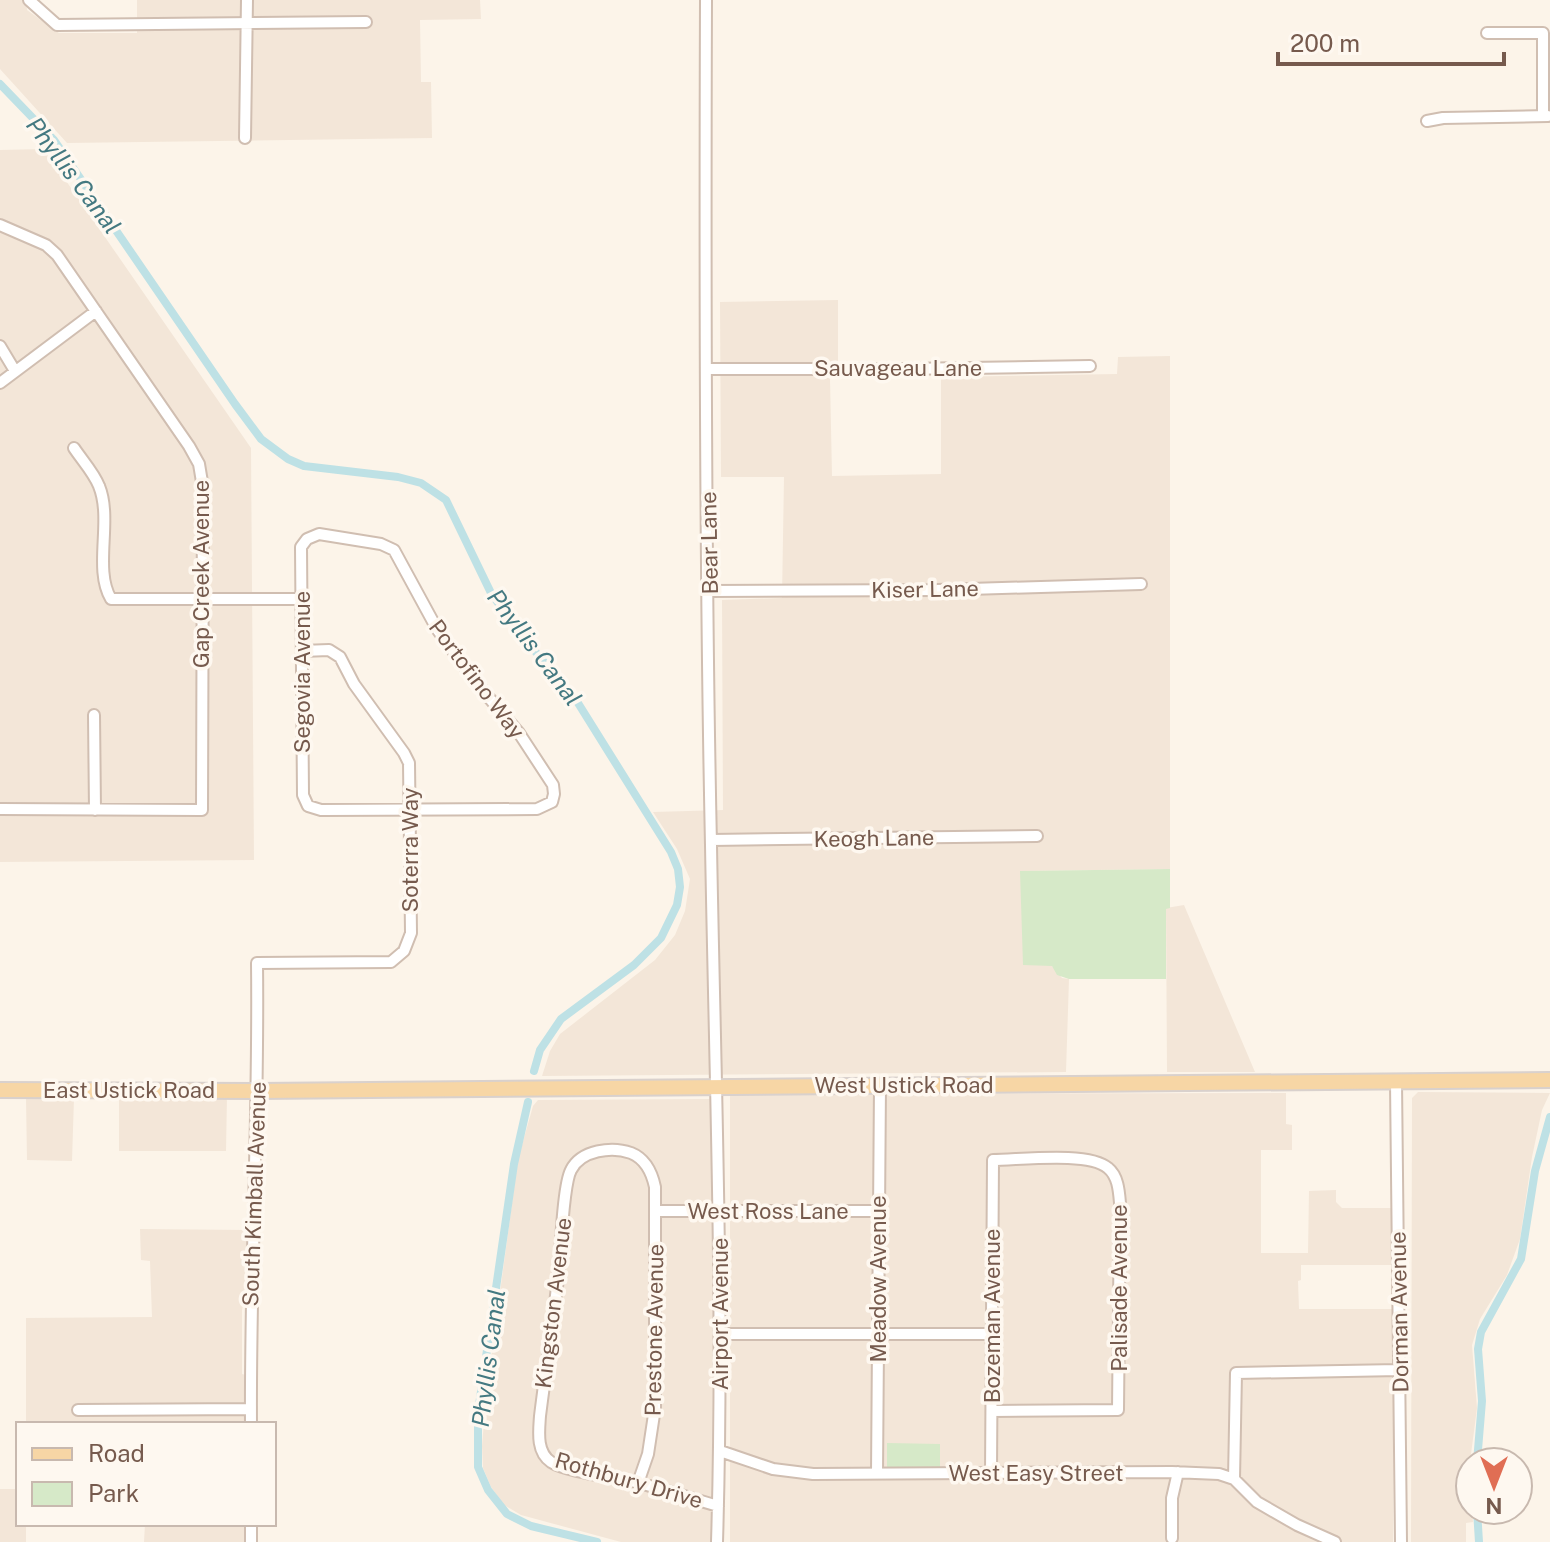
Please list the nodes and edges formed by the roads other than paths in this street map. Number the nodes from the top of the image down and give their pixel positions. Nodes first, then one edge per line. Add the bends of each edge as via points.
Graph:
1 (29, 0) edge
2 (247, 0) edge
3 (706, 0) edge
4 (366, 22) dead end
5 (247, 23) junction
6 (1487, 33) dead end
7 (1547, 116) edge
8 (1427, 121) dead end
9 (245, 138) dead end
10 (0, 225) edge
11 (96, 311) junction
12 (0, 346) edge
13 (1090, 366) dead end
14 (707, 369) junction
15 (15, 371) junction
16 (0, 383) edge
17 (74, 448) dead end
18 (307, 539) joint
19 (1141, 584) dead end
20 (709, 591) junction
21 (202, 597) junction
22 (303, 599) junction
23 (302, 651) junction
24 (94, 715) dead end
25 (0, 809) edge
26 (411, 809) junction
27 (95, 810) junction
28 (1037, 836) dead end
29 (711, 840) junction
30 (257, 963) joint
31 (1550, 1080) edge
32 (1396, 1082) junction
33 (880, 1085) junction
34 (716, 1087) junction
35 (0, 1090) edge
36 (258, 1091) junction
37 (993, 1160) joint
38 (652, 1174) joint
39 (656, 1211) junction
40 (719, 1211) junction
41 (879, 1211) junction
42 (878, 1333) junction
43 (721, 1334) junction
44 (992, 1334) junction
45 (1399, 1370) junction
46 (251, 1409) junction
47 (78, 1410) dead end
48 (992, 1411) junction
49 (251, 1422) edge
50 (542, 1451) joint
51 (720, 1451) junction
52 (1178, 1472) junction
53 (991, 1473) junction
54 (877, 1474) junction
55 (1234, 1479) junction
56 (638, 1483) junction
57 (718, 1506) junction
58 (1172, 1538) dead end
59 (717, 1542) edge
60 (1335, 1542) edge
61 (1401, 1542) edge

1 - 5 street via 57,25
2 - 5 street
3 - 14 street, Bear Lane
4 - 5 street
5 - 9 street
6 - 7 street via 1543,33
7 - 8 street
10 - 11 street, Gap Creek Avenue via 46,245
11 - 15 street
11 - 21 street, Gap Creek Avenue via 199,464
12 - 15 street
13 - 14 street, Sauvageau Lane
14 - 20 street, Bear Lane
15 - 16 street
17 - 21 street via 99,486 105,516 105,588 111,599
18 - 22 street, Segovia Avenue via 301,547
18 - 26 street, Portofino Way via 319,534 394,550 437,629 553,785 552,802 537,809
19 - 20 street, Kiser Lane
20 - 29 street, Bear Lane
21 - 22 street
21 - 27 street, Gap Creek Avenue via 202,810
22 - 23 street, Segovia Avenue
23 - 26 street, Soterra Way via 329,650 340,657 404,753
23 - 26 street, Segovia Avenue via 303,795 308,806
24 - 27 street
25 - 27 street
26 - 30 street, Soterra Way via 411,933 404,951 391,962
28 - 29 street, Keogh Lane
29 - 34 street, Bear Lane
30 - 36 street, South Kimball Avenue
31 - 32 main road, West Ustick Road
32 - 33 main road, West Ustick Road
32 - 45 street, Dorman Avenue
33 - 34 main road, West Ustick Road
33 - 41 street, Meadow Avenue
34 - 36 main road, West Ustick Road
34 - 40 street, Airport Avenue
35 - 36 main road, East Ustick Road
36 - 46 street, South Kimball Avenue
37 - 44 street, Bozeman Avenue
37 - 48 street, Palisade Avenue via 1082,1159 1109,1169 1120,1203 1118,1410
38 - 39 street, Prestone Avenue
38 - 50 street, Kingston Avenue via 634,1154 619,1150 595,1151 571,1170 540,1416
39 - 40 street, West Ross Lane
39 - 56 street, Prestone Avenue via 655,1408
40 - 41 street, West Ross Lane
40 - 43 street, Airport Avenue
41 - 42 street, Meadow Avenue
42 - 43 street
42 - 44 street
42 - 54 street, Meadow Avenue
43 - 51 street, Airport Avenue
44 - 48 street, Bozeman Avenue
45 - 55 street via 1236,1373
45 - 61 street, Dorman Avenue
46 - 47 street
46 - 49 street, South Kimball Avenue
48 - 53 street, Bozeman Avenue
50 - 56 street, Rothbury Drive via 550,1462
51 - 54 street, West Easy Street via 773,1469
51 - 57 street, Airport Avenue
52 - 53 street, West Easy Street
52 - 55 street, West Easy Street
52 - 58 street
53 - 54 street, West Easy Street
55 - 60 street via 1257,1502
56 - 57 street, Rothbury Drive
57 - 59 street, Airport Avenue

